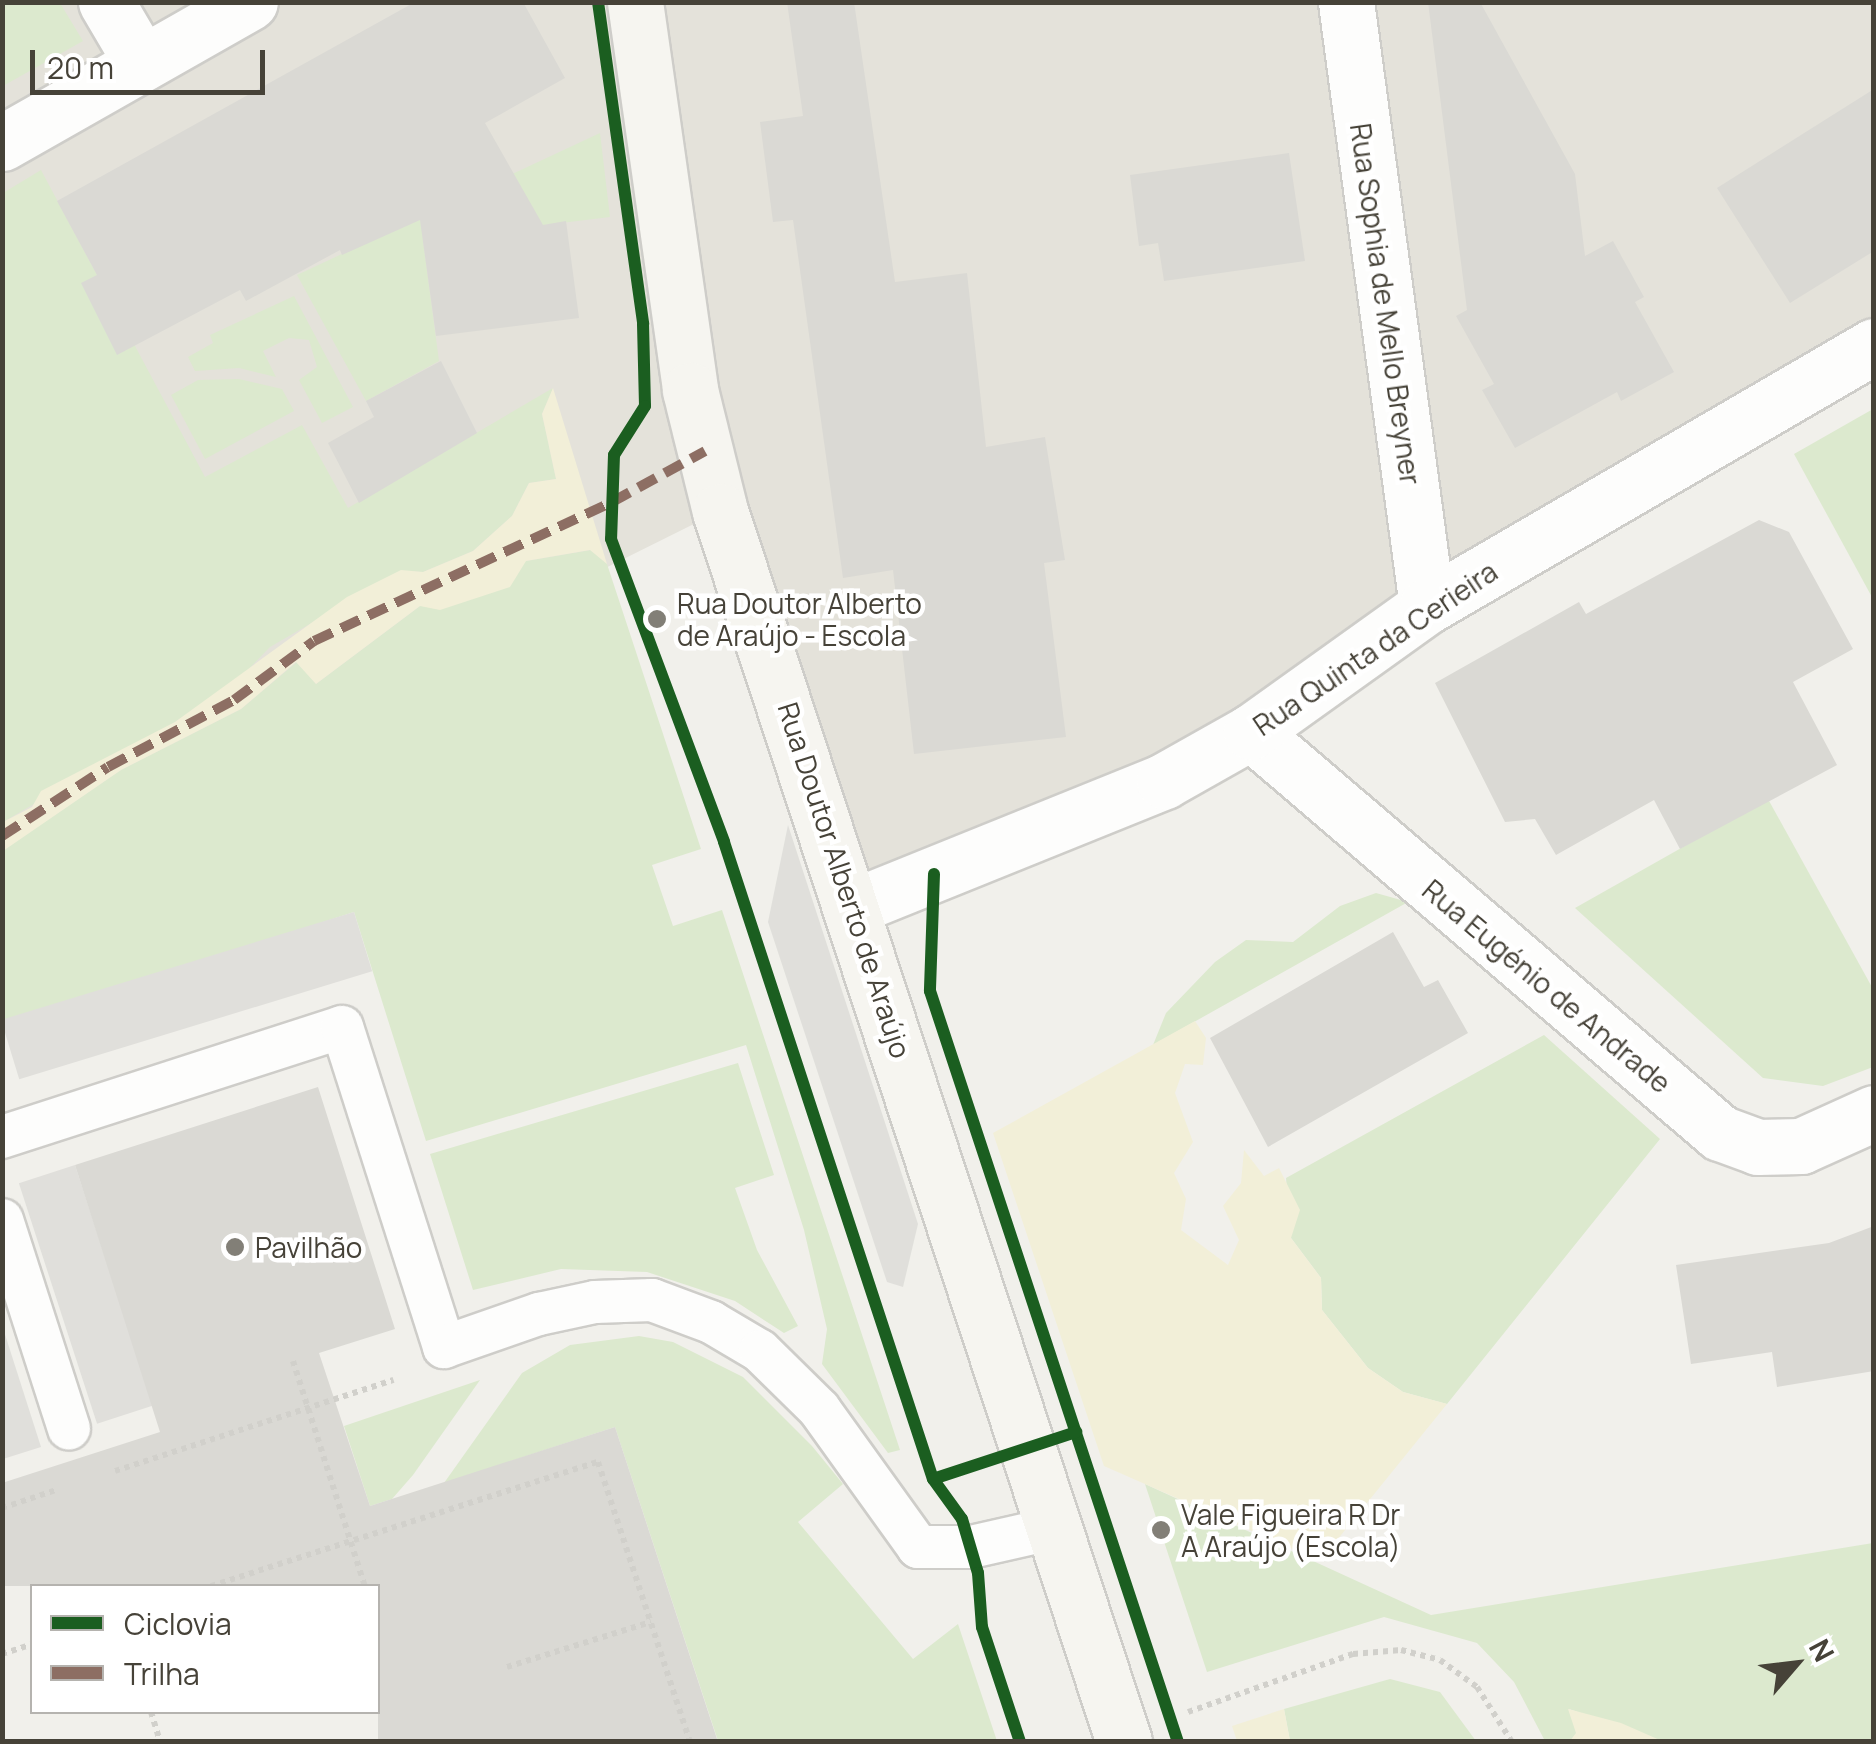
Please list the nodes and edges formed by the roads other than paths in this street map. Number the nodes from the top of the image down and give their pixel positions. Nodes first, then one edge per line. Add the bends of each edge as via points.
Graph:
1 (106, 2) edge
2 (250, 2) edge
3 (636, 2) edge
4 (1346, 2) edge
5 (142, 64) junction
6 (2, 143) edge
7 (1874, 346) edge
8 (1427, 606) junction
9 (1251, 732) junction
10 (855, 906) junction
11 (1874, 1113) edge
12 (2, 1136) edge
13 (2, 1220) edge
14 (69, 1429) dead end
15 (1055, 1528) junction
16 (1123, 1739) edge

1 - 5 street
2 - 5 street
3 - 10 main road, Rua Doutor Alberto de Araújo via 704,451
4 - 8 street, Rua Sophia de Mello Breyner
5 - 6 street
7 - 8 street, Rua Quinta da Cerieira
8 - 9 street, Rua Quinta da Cerieira
9 - 10 street, Rua Quinta da Cerieira via 1164,781
9 - 11 street, Rua Eugénio de Andrade via 1720,1134 1758,1147 1801,1146
10 - 15 main road, Rua Doutor Alberto de Araújo
12 - 15 lane via 342,1027 444,1347 576,1306 652,1300 711,1322 760,1352 819,1409 918,1548 970,1547
13 - 14 lane
15 - 16 main road, Rua Doutor Alberto de Araújo

